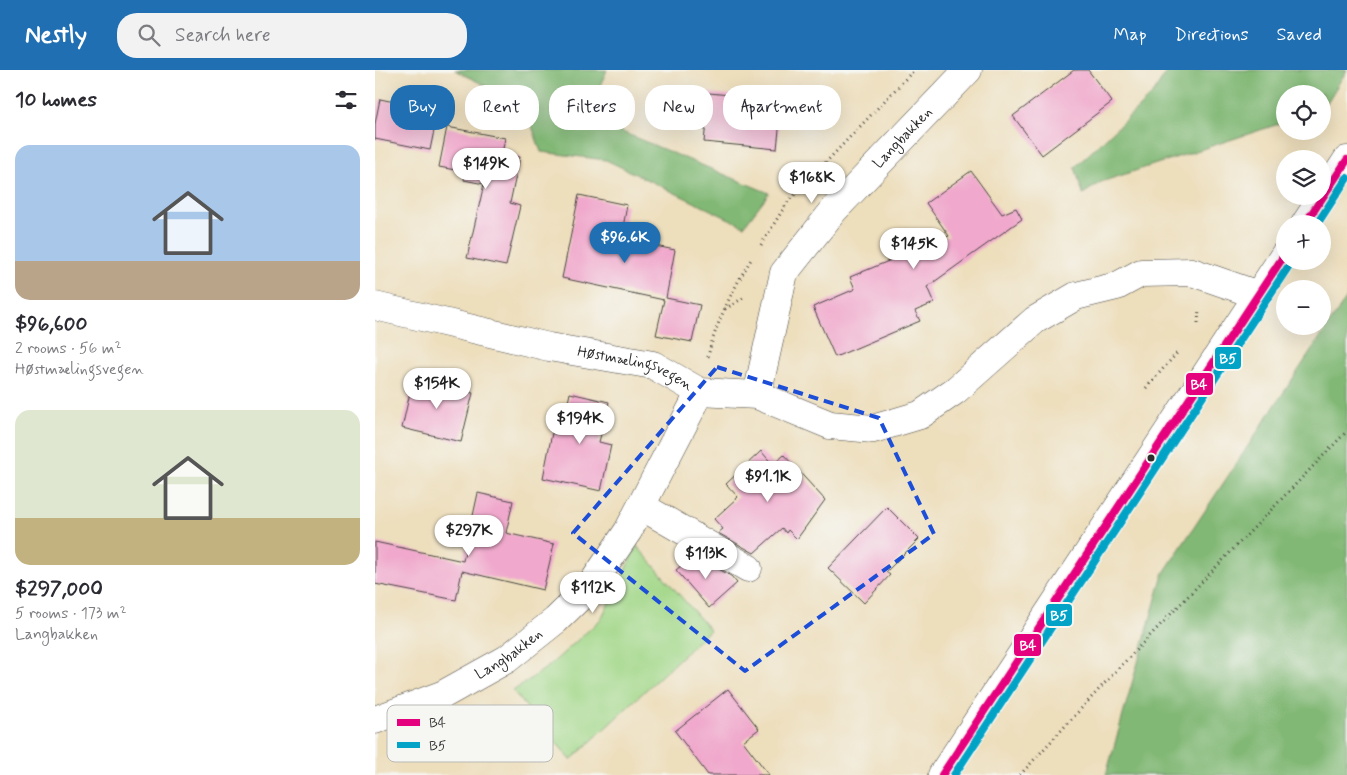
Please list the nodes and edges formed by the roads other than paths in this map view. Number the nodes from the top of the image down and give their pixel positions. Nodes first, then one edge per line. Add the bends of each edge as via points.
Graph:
1 (968, 70) edge
2 (1347, 160) edge
3 (1311, 215) edge
4 (1276, 268) edge
5 (1258, 295) junction
6 (375, 306) edge
7 (700, 392) junction
8 (757, 394) junction
9 (641, 506) junction
10 (748, 568) dead end
11 (415, 705) edge
12 (387, 715) edge
13 (375, 720) edge
14 (942, 775) edge

1 - 8 street, Langbakken via 834,210 785,273
2 - 3 street
4 - 5 street
5 - 8 street, Høstmælingsvegen via 1191,272 1141,273 1117,286 1076,296 1035,320 956,390 920,415 873,428 830,425
5 - 14 street
6 - 7 street, Høstmælingsvegen via 549,347 653,365
7 - 8 street, Høstmælingsvegen
7 - 9 street, Langbakken
9 - 10 street
9 - 11 street, Langbakken via 590,587 549,625 507,660 444,694
12 - 13 street, Langbakken

